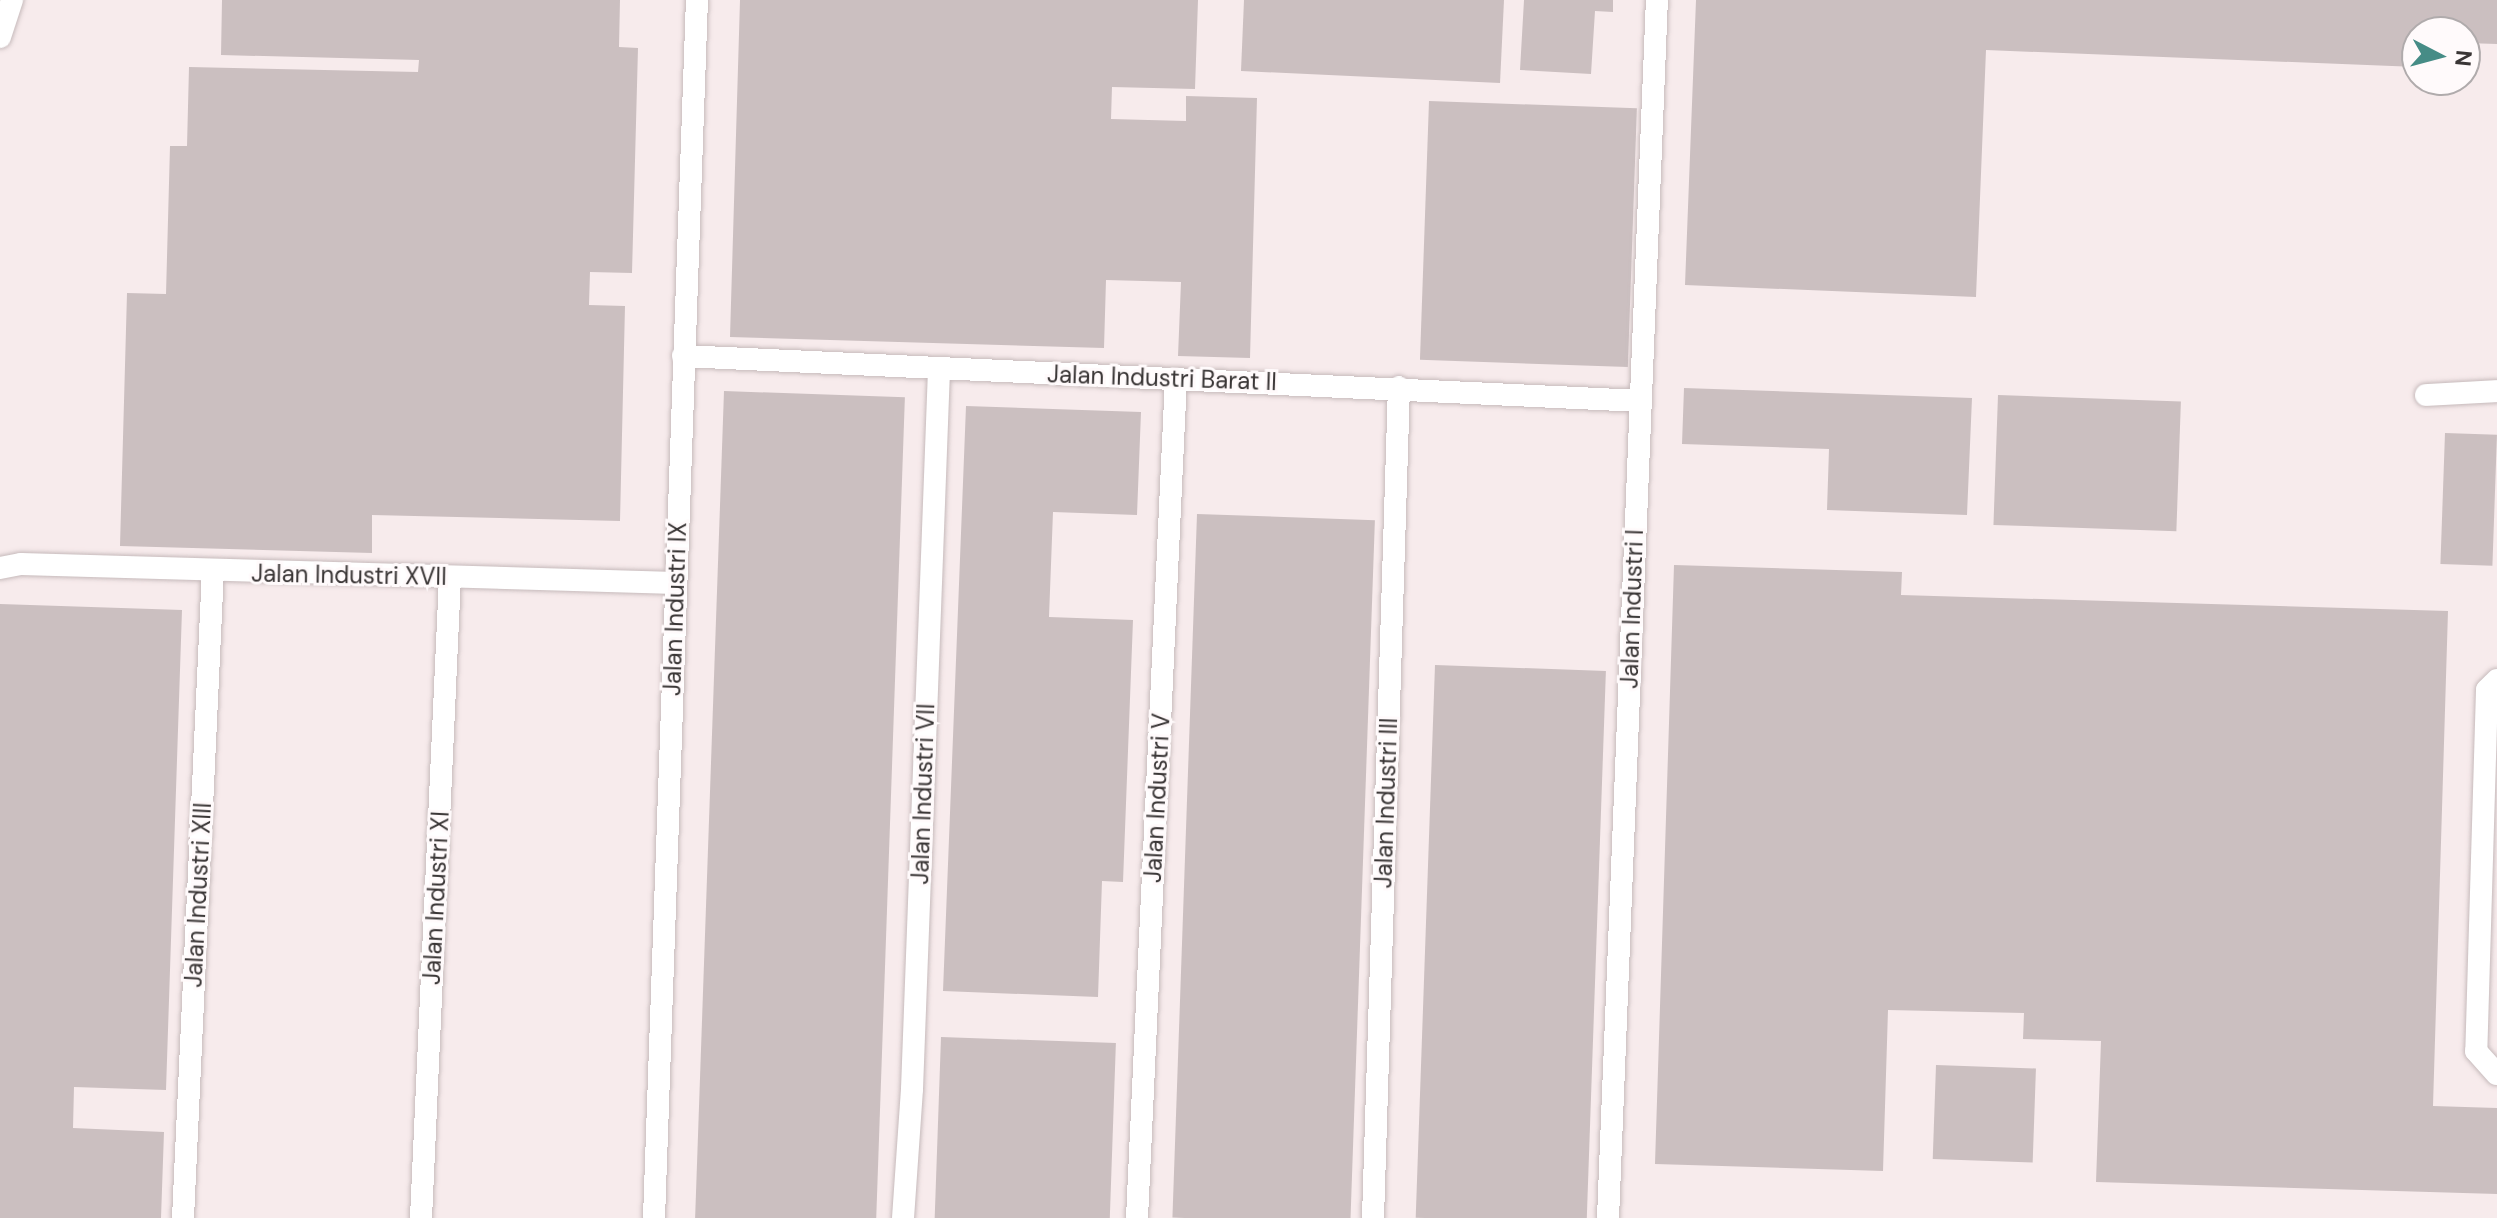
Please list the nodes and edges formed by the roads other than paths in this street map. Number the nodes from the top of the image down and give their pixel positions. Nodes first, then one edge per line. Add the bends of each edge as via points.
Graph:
1 (12, 0) edge
2 (697, 0) edge
3 (1657, 0) edge
4 (0, 37) edge
5 (683, 356) junction
6 (939, 370) junction
7 (1176, 379) junction
8 (1399, 387) junction
9 (2497, 391) edge
10 (2426, 395) dead end
11 (1640, 401) junction
12 (11, 566) edge
13 (213, 571) junction
14 (450, 577) junction
15 (676, 583) junction
16 (2497, 680) edge
17 (2497, 1074) edge
18 (183, 1218) edge
19 (421, 1218) edge
20 (654, 1218) edge
21 (903, 1218) edge
22 (1137, 1218) edge
23 (1373, 1218) edge
24 (1608, 1218) edge

1 - 4 lane
2 - 5 lane, Jalan Industri IX
3 - 11 lane, Jalan Industri I
5 - 6 lane, Jalan Industri Barat II
5 - 15 lane, Jalan Industri IX
6 - 7 lane, Jalan Industri Barat II
6 - 21 lane, Jalan Industri VII
7 - 8 lane, Jalan Industri Barat II
7 - 22 lane, Jalan Industri V
8 - 11 lane, Jalan Industri Barat II
8 - 23 lane, Jalan Industri III
9 - 10 lane
11 - 24 lane, Jalan Industri I
12 - 13 lane, Jalan Industri XVII
13 - 14 lane, Jalan Industri XVII
13 - 18 lane, Jalan Industri XIII
14 - 15 lane, Jalan Industri XVII
14 - 19 lane, Jalan Industri XI
15 - 20 lane, Jalan Industri IX
16 - 17 lane via 2487,690 2476,1051

